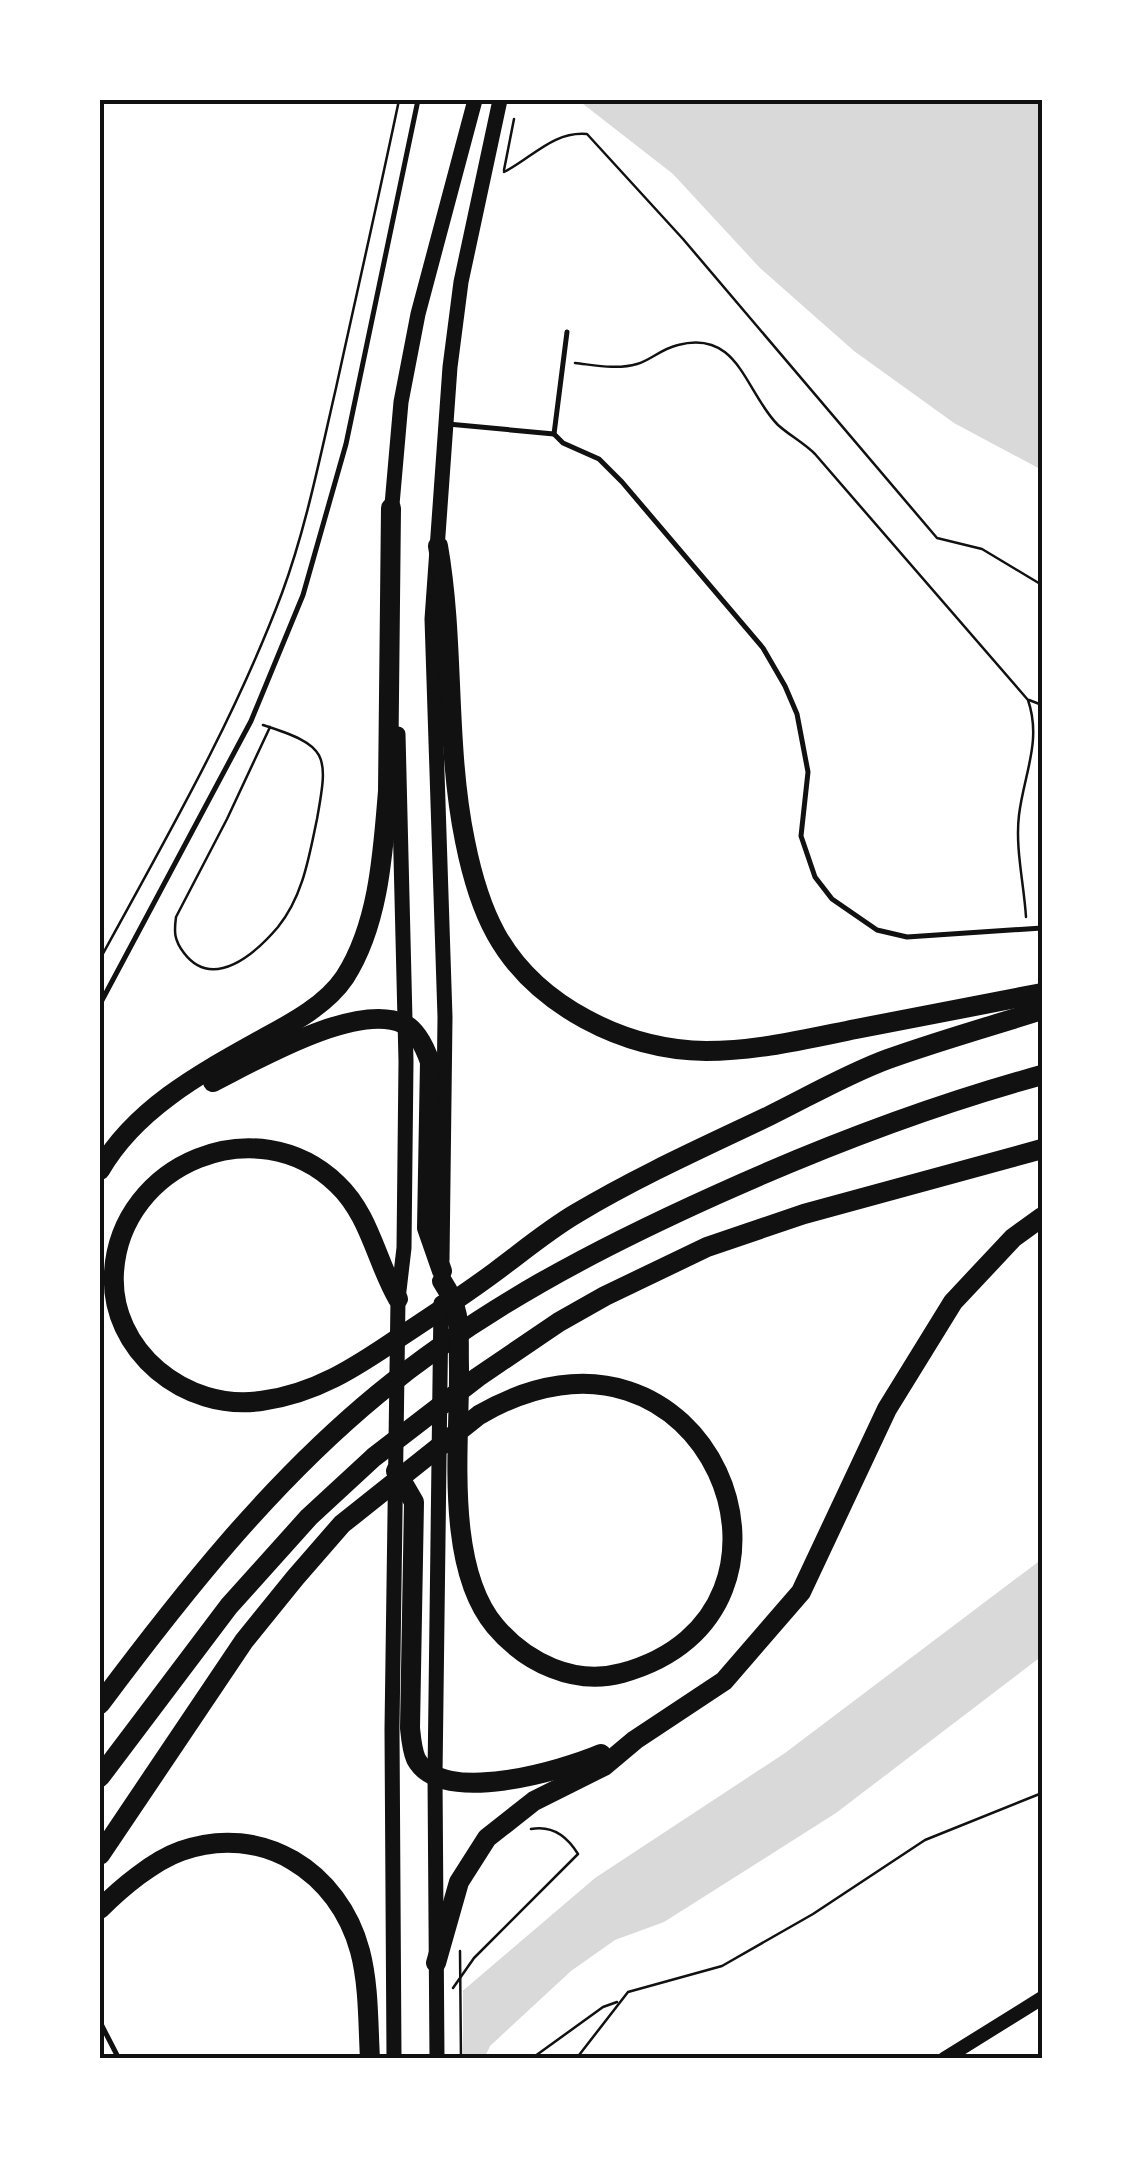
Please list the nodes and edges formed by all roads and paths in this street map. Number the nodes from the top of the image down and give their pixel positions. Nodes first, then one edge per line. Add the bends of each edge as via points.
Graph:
1 (399, 100) edge
2 (418, 100) edge
3 (475, 100) edge
4 (500, 100) edge
5 (514, 116) dead end
6 (567, 332) dead end
7 (563, 362) junction
8 (445, 423) junction
9 (554, 434) junction
10 (391, 508) junction
11 (438, 546) junction
12 (1042, 585) edge
13 (1028, 700) junction
14 (1042, 705) edge
15 (270, 727) joint
16 (1042, 928) edge
17 (1027, 929) junction
18 (100, 959) edge
19 (1042, 993) edge
20 (100, 1004) edge
21 (1042, 1010) edge
22 (405, 1024) junction
23 (1042, 1074) edge
24 (147, 1114) junction
25 (1042, 1149) edge
26 (100, 1170) edge
27 (1042, 1217) edge
28 (442, 1276) junction
29 (398, 1299) junction
30 (396, 1471) junction
31 (100, 1704) edge
32 (635, 1740) junction
33 (100, 1776) edge
34 (434, 1776) junction
35 (1042, 1794) edge
36 (527, 1830) dead end
37 (100, 1855) edge
38 (100, 1909) edge
39 (460, 1939) dead end
40 (436, 1963) junction
41 (452, 1988) dead end
42 (1042, 1998) edge
43 (618, 2001) junction
44 (100, 2022) edge
45 (119, 2059) edge
46 (370, 2059) edge
47 (394, 2059) edge
48 (436, 2059) edge
49 (461, 2059) edge
50 (531, 2059) edge
51 (576, 2059) edge
52 (944, 2059) edge

1 - 18 path via 354,316 283,590 227,720
2 - 20 lane via 346,444 303,595 251,721
3 - 10 main road via 418,314
4 - 8 main road via 460,282
5 - 12 path via 504,172 554,140 587,134 937,538 982,550
6 - 7 lane
7 - 9 lane
7 - 13 path via 638,364 690,342 717,344 778,425 815,454
8 - 9 lane
8 - 11 main road
9 - 17 lane via 599,459 622,482 762,648 785,686 808,772 801,836 815,876 832,899 877,930 907,937
10 - 22 main road
10 - 24 highway via 388,791 366,934 329,995 192,1078
11 - 19 highway via 464,840 496,935 550,997 638,1041 702,1051 758,1048
11 - 28 main road via 432,630 445,1017
13 - 14 path
13 - 17 path via 1035,745 1018,846
15 - 15 path via 176,917 178,944 200,968 226,968 260,946 290,909 308,864 322,791 320,752
16 - 17 lane
21 - 29 highway via 885,1060 627,1184 353,1370 305,1391 242,1403 168,1381 130,1337 114,1272 124,1226 153,1185 194,1157 263,1148 298,1159 337,1184 365,1223
22 - 24 highway via 380,1018 324,1030
22 - 28 highway via 430,1062 428,1228
22 - 29 main road
23 - 31 highway via 797,1157 609,1243 476,1321 377,1395 286,1480 210,1562
24 - 26 highway
25 - 33 highway via 707,1247 558,1322 374,1458 309,1517 229,1606
27 - 32 highway via 953,1302 887,1409 802,1592 724,1681
28 - 34 main road
28 - 37 highway via 457,1304 460,1467 464,1550 492,1623 551,1669 606,1678 657,1662 696,1633 722,1590 732,1536 726,1487 681,1420 628,1390 596,1385 552,1387 503,1402 479,1415 342,1524 244,1641
29 - 30 main road
30 - 34 highway via 414,1502 410,1728 417,1761
30 - 47 main road
32 - 34 highway via 582,1762 506,1779 466,1783
32 - 40 highway via 487,1838 459,1882
34 - 40 main road
35 - 43 path via 925,1840 722,1966 628,1992
36 - 41 path via 553,1829 578,1854
38 - 46 highway via 178,1852 206,1844 284,1854 335,1898 360,1949
39 - 49 path
40 - 48 main road
42 - 52 street
43 - 50 path
43 - 51 path
44 - 45 lane

